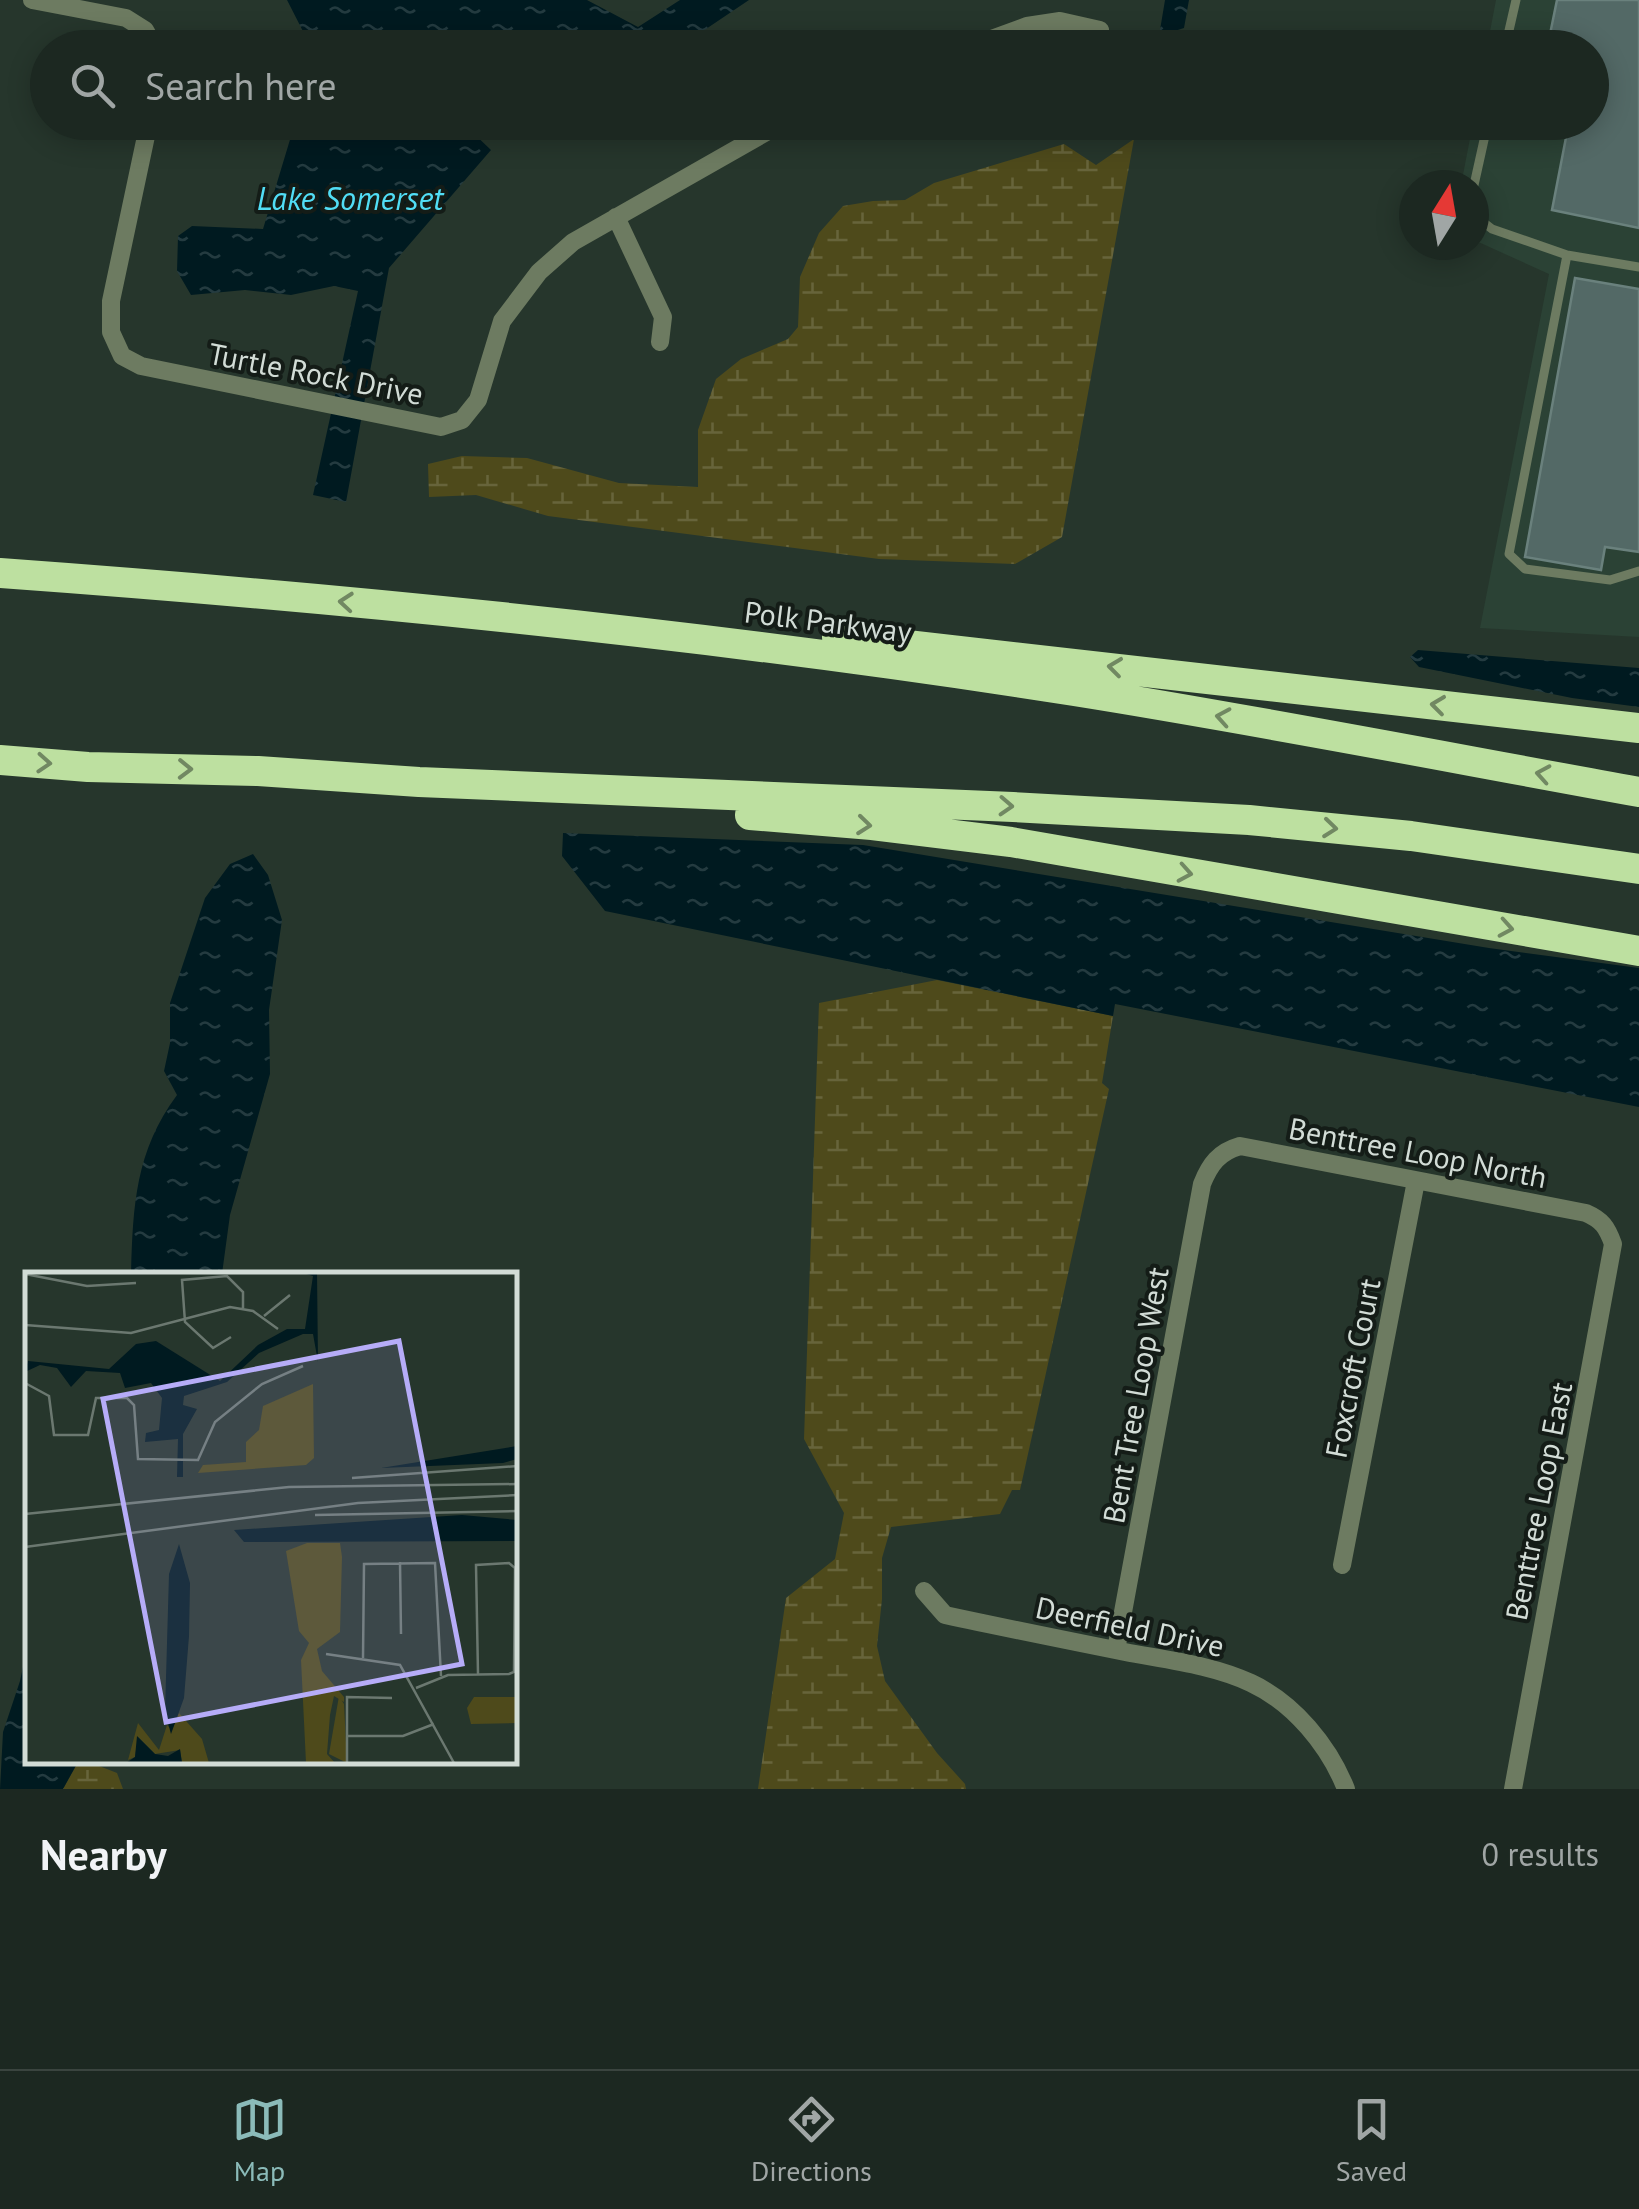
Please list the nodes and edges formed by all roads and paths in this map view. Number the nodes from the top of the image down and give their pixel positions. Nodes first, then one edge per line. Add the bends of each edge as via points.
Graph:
1 (32, 0) edge
2 (1516, 0) edge
3 (145, 30) edge
4 (1017, 30) edge
5 (1100, 30) dead end
6 (1510, 30) edge
7 (145, 140) edge
8 (752, 140) edge
9 (1484, 140) edge
10 (1477, 170) edge
11 (616, 216) junction
12 (1489, 226) edge
13 (1567, 256) junction
14 (1639, 267) edge
15 (660, 342) dead end
16 (1639, 572) edge
17 (0, 573) edge
18 (414, 607) junction
19 (1639, 728) edge
20 (0, 760) edge
21 (419, 782) junction
22 (1639, 792) edge
23 (1639, 869) edge
24 (1639, 951) edge
25 (1220, 1154) joint
26 (1416, 1180) junction
27 (1605, 1224) joint
28 (1342, 1565) dead end
29 (924, 1591) dead end
30 (1116, 1650) junction
31 (1346, 1789) edge
32 (1513, 1789) edge

1 - 3 street via 126,18
2 - 6 lane
4 - 5 street via 1060,21
7 - 11 street, Turtle Rock Drive via 111,301 111,332 122,356 141,366 441,427 462,420 478,400 502,321 538,272
8 - 11 street, Turtle Rock Drive
9 - 10 lane
11 - 15 street via 663,317
12 - 13 lane
13 - 14 lane
13 - 16 lane via 1509,554 1525,569 1610,580
18 -> 17 highway, Polk Parkway
19 -> 18 highway via 528,606
22 -> 18 highway, Polk Parkway via 1077,691
20 -> 21 highway
21 -> 23 highway via 1249,820
21 -> 24 highway via 487,794 1011,842
25 - 26 street, Benttree Loop North via 1240,1146
25 - 30 street, Bent Tree Loop West via 1202,1184
26 - 27 street, Benttree Loop North via 1586,1212
26 - 28 street, Foxcroft Court
27 - 32 street, Benttree Loop East via 1613,1244
29 - 30 street, Deerfield Drive via 945,1615
30 - 31 street, Deerfield Drive via 1200,1666 1276,1697 1308,1727

